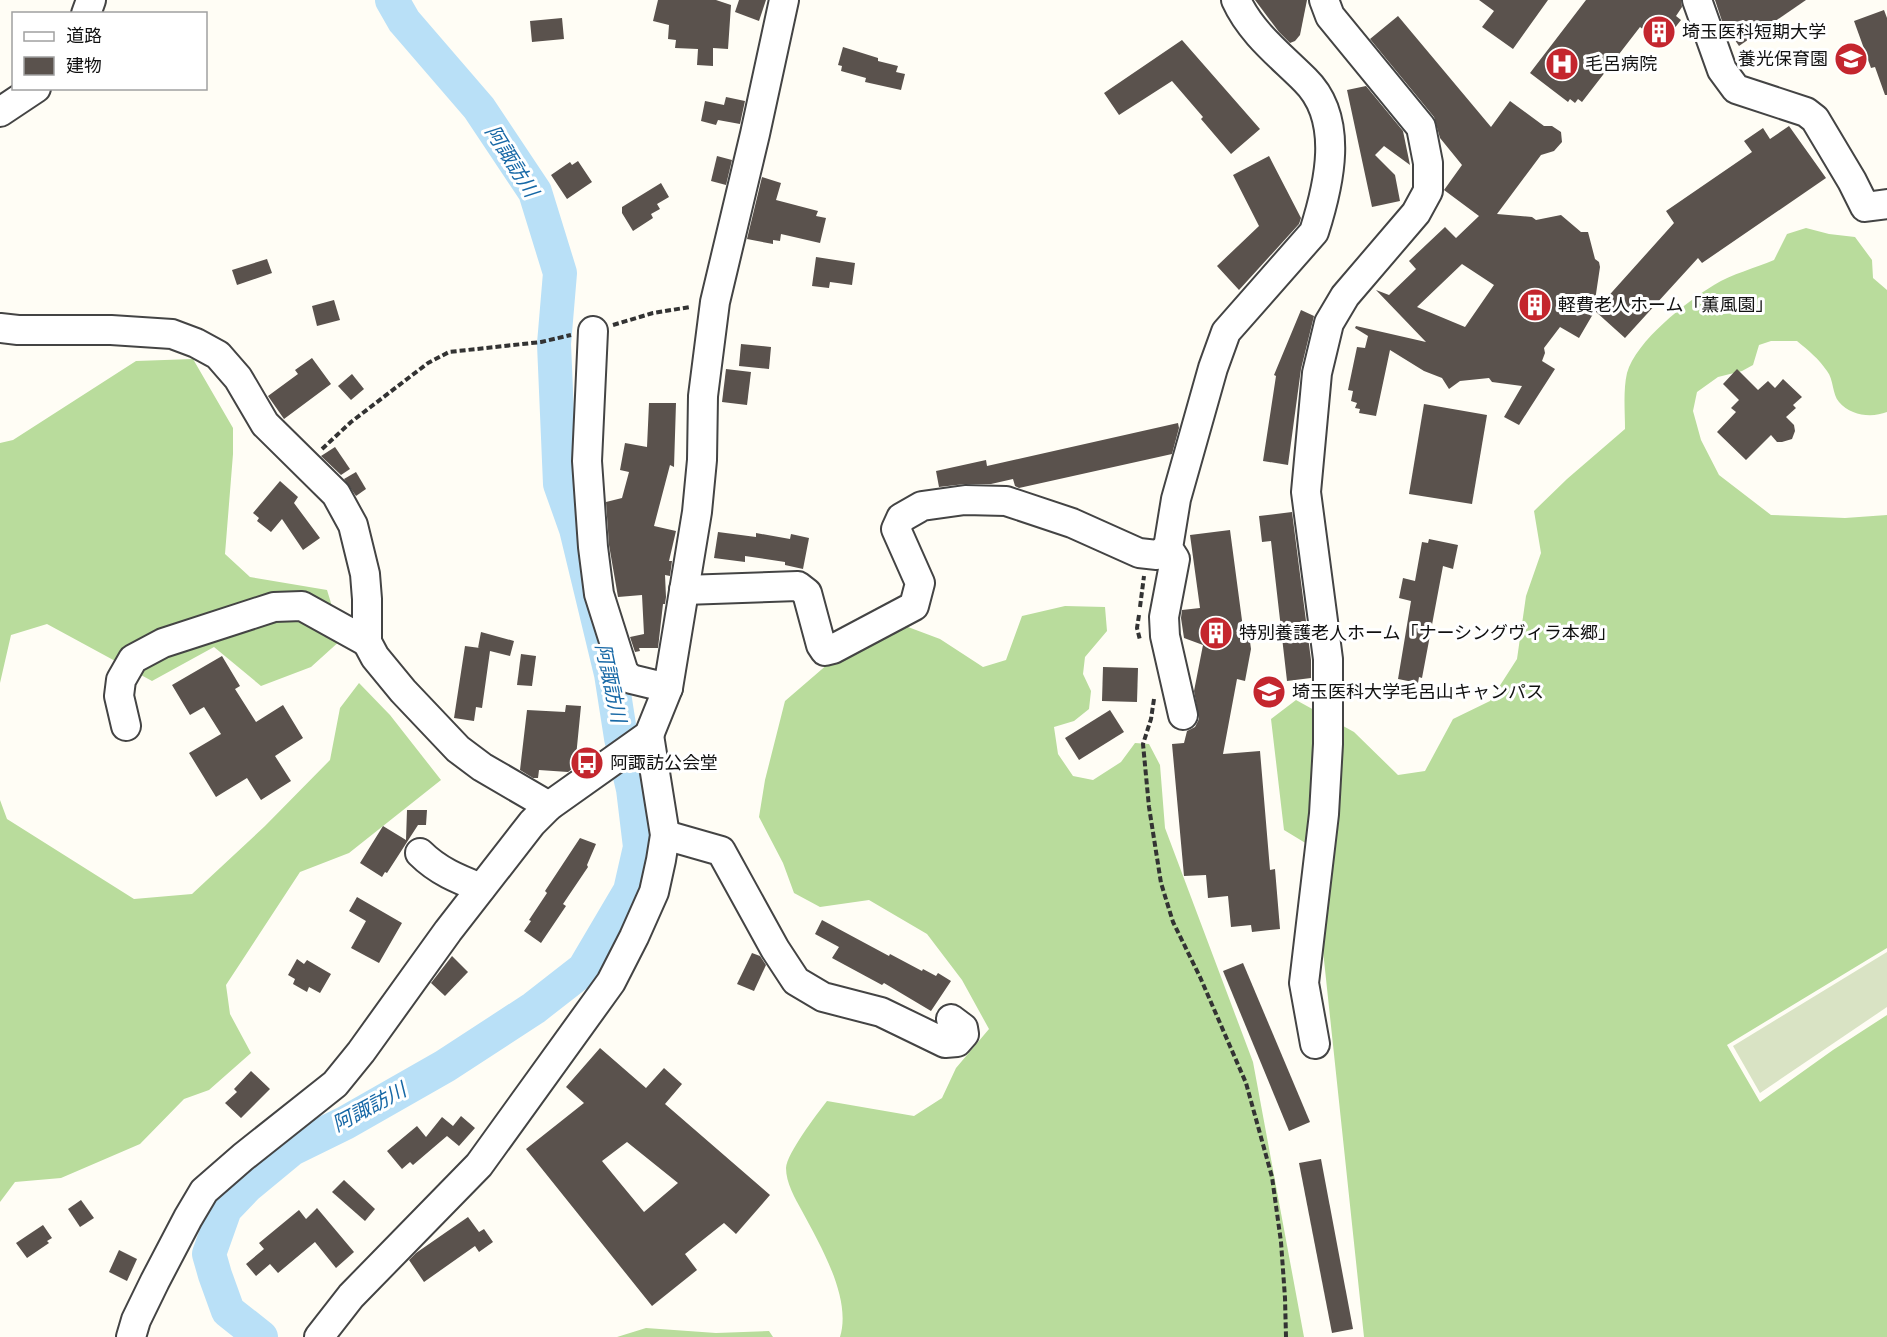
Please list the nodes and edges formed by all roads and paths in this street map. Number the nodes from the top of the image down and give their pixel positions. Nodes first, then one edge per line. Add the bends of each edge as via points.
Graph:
1 (784, 0) edge
2 (1236, 0) edge
3 (1324, 0) edge
4 (1697, 0) edge
5 (33, 90) edge
6 (0, 112) edge
7 (1887, 204) edge
8 (715, 302) junction
9 (0, 328) edge
10 (593, 331) junction
11 (307, 464) junction
12 (1158, 551) junction
13 (684, 590) junction
14 (367, 642) junction
15 (1142, 647) dead end
16 (668, 688) junction
17 (1152, 688) dead end
18 (1183, 715) dead end
19 (126, 726) dead end
20 (641, 741) junction
21 (549, 806) junction
22 (665, 835) junction
23 (420, 853) dead end
24 (481, 888) junction
25 (951, 1019) dead end
26 (1315, 1044) dead end
27 (131, 1337) edge
28 (319, 1337) edge
29 (1286, 1337) edge

1 - 8 street
2 - 12 street via 1264,42 1307,82 1322,103 1332,149 1314,232 1227,332
3 - 26 street via 1330,16 1421,127 1428,163 1428,191 1416,213 1345,296 1329,323 1317,373 1306,492 1328,670 1328,744 1324,814 1304,983
4 - 7 street via 1722,70 1736,89 1806,112 1815,119 1865,207
5 - 6 street
8 - 10 path via 653,313
8 - 13 street via 703,396 702,460
9 - 11 street via 147,331 172,334 196,343 218,355 238,378 265,423
10 - 11 path via 541,342 449,352 428,363 351,422
10 - 16 street via 587,460 599,594 624,673 631,680
11 - 14 street via 336,494 353,525 366,582
12 - 13 street via 1139,553 1072,523 1006,501 965,500 922,506 902,518 896,529 920,583 914,606 825,651 807,593 798,586
12 - 15 path via 1137,628
12 - 18 street via 1175,559 1164,617
13 - 16 street
14 - 19 street via 302,606 274,607 163,643 133,659 122,680 119,696
14 - 21 street via 403,691 458,749
16 - 20 street
17 - 29 path via 1151,719 1143,744 1161,883 1173,922 1245,1083 1272,1177 1281,1242
20 - 21 street
20 - 22 street
21 - 24 street
22 - 25 street via 721,851 796,981 823,997 881,1012 945,1043 957,1042 964,1034 963,1028
22 - 28 street via 654,892 611,982 479,1165 351,1296
23 - 24 street via 449,875
24 - 27 street via 334,1084 204,1191 155,1281

